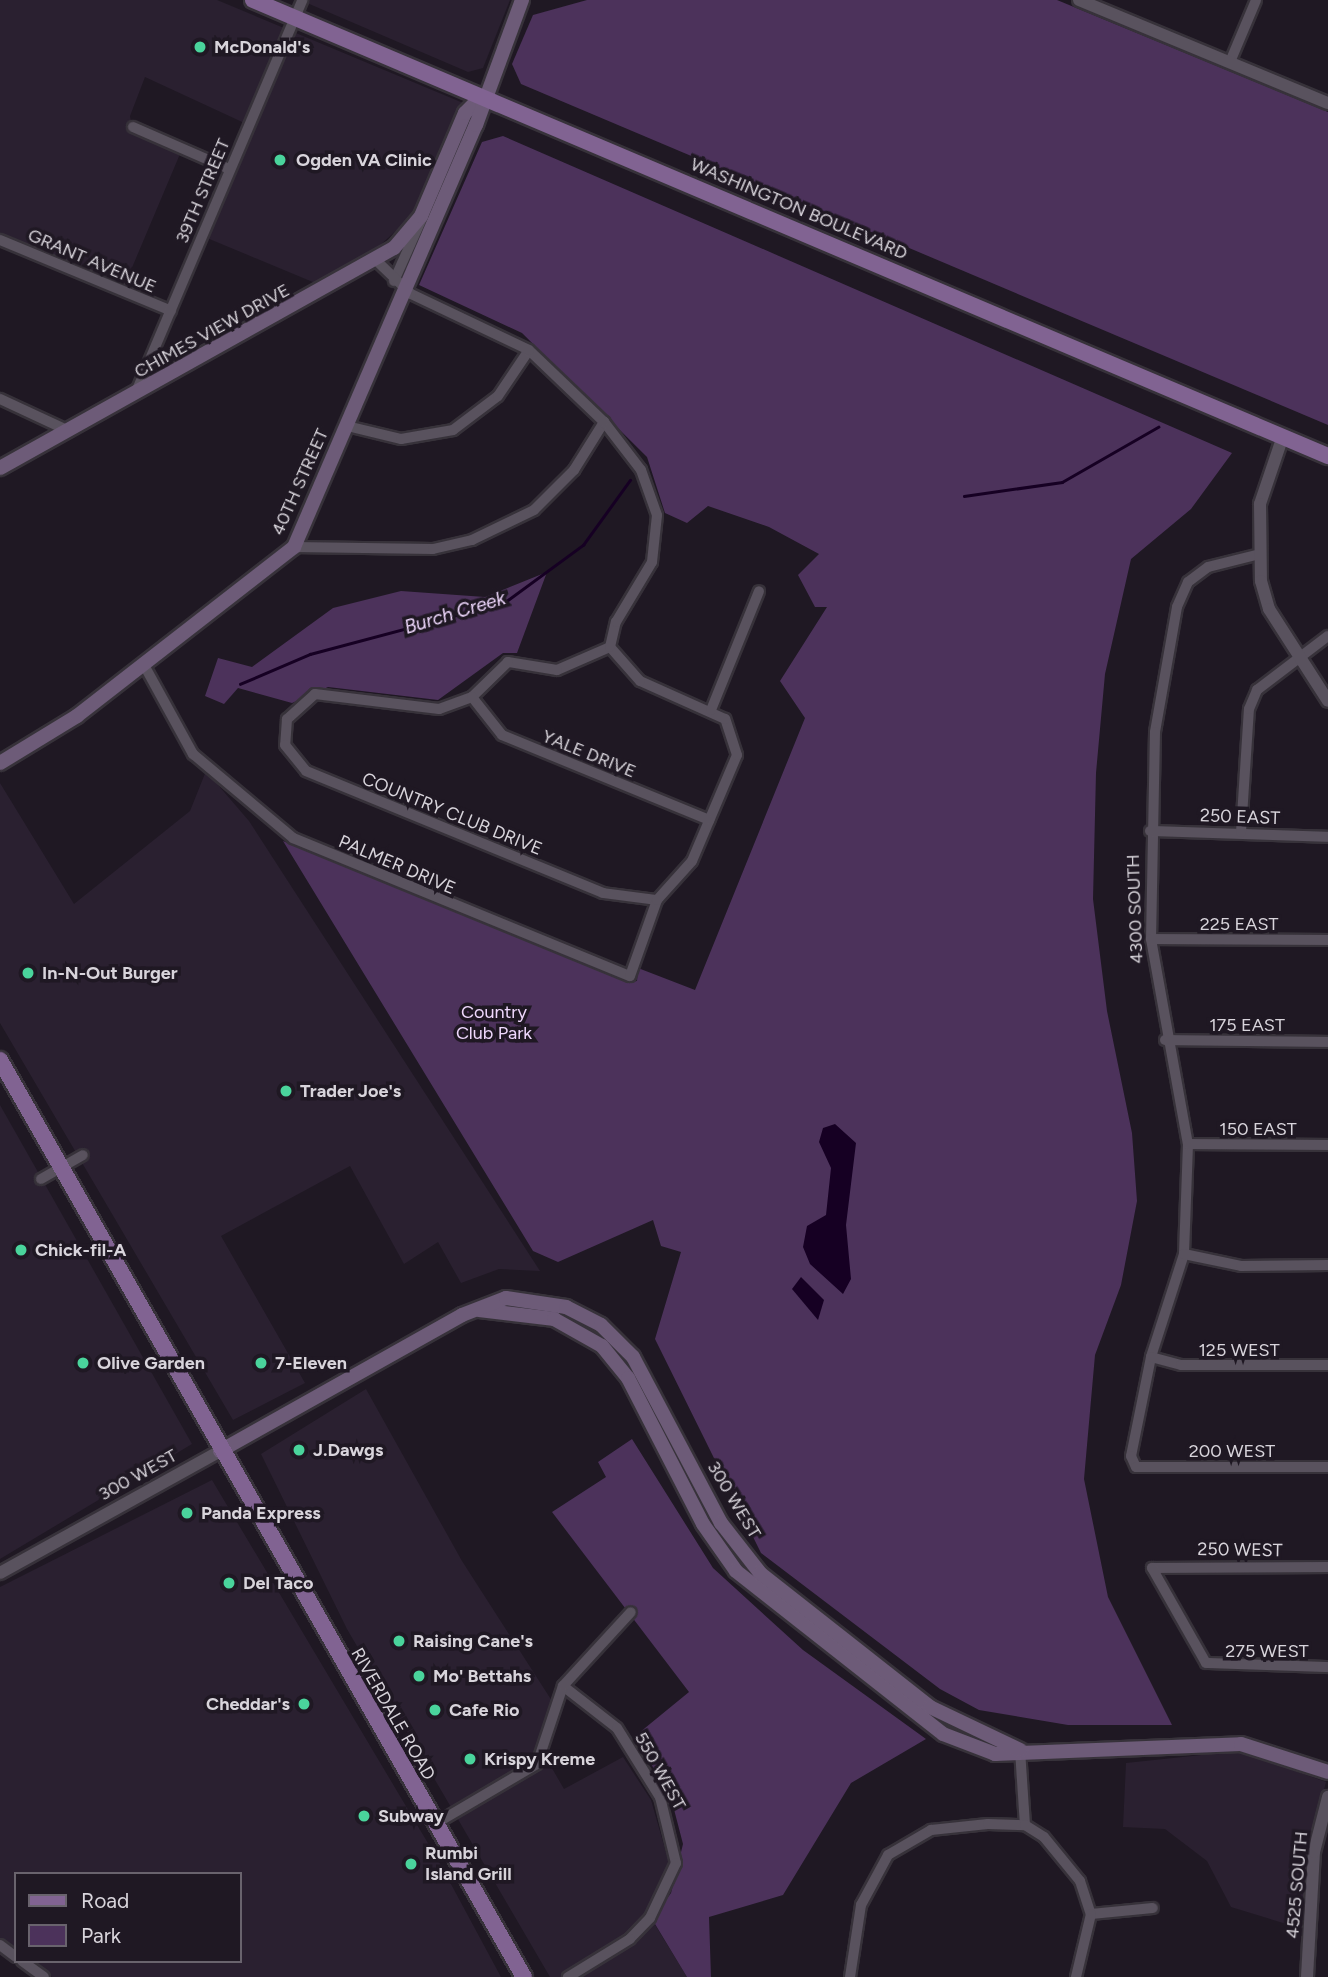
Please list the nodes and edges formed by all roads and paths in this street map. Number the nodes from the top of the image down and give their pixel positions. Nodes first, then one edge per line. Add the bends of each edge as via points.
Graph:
1 (253, 0) edge
2 (302, 0) edge
3 (522, 0) edge
4 (1079, 0) edge
5 (1256, 0) edge
6 (295, 17) junction
7 (1230, 62) junction
8 (482, 96) junction
9 (1328, 103) edge
10 (133, 127) dead end
11 (229, 169) junction
12 (425, 208) junction
13 (0, 240) edge
14 (377, 261) junction
15 (399, 285) junction
16 (171, 311) junction
17 (529, 350) junction
18 (135, 395) junction
19 (0, 399) edge
20 (604, 422) junction
21 (347, 426) junction
22 (70, 431) junction
23 (1283, 436) junction
24 (1328, 456) edge
25 (0, 468) edge
26 (294, 547) junction
27 (1256, 555) junction
28 (759, 591) dead end
29 (1328, 636) edge
30 (610, 646) junction
31 (1298, 657) junction
32 (144, 665) junction
33 (472, 697) junction
34 (1328, 701) edge
35 (711, 710) junction
36 (0, 763) edge
37 (709, 820) junction
38 (1150, 831) junction
39 (1241, 832) junction
40 (1328, 837) edge
41 (657, 900) junction
42 (1151, 939) junction
43 (1328, 940) edge
44 (1165, 1040) junction
45 (1328, 1042) edge
46 (0, 1060) edge
47 (1188, 1144) junction
48 (1328, 1145) edge
49 (83, 1155) dead end
50 (56, 1162) junction
51 (41, 1179) dead end
52 (1184, 1254) junction
53 (1328, 1265) edge
54 (1151, 1357) junction
55 (1328, 1365) edge
56 (220, 1451) junction
57 (1136, 1467) joint
58 (1328, 1467) edge
59 (1328, 1567) edge
60 (0, 1573) edge
61 (631, 1612) dead end
62 (1206, 1663) joint
63 (1328, 1667) edge
64 (563, 1686) junction
65 (1020, 1750) junction
66 (1328, 1772) edge
67 (1328, 1797) edge
68 (435, 1824) junction
69 (1025, 1825) junction
70 (1153, 1908) dead end
71 (1091, 1914) junction
72 (25, 1963) edge
73 (44, 1977) edge
74 (524, 1977) edge
75 (568, 1977) edge
76 (850, 1977) edge
77 (1076, 1977) edge
78 (1307, 1977) edge

1 - 6 main road, WASHINGTON BOULEVARD
2 - 6 street, 39TH STREET
3 - 8 main road, 40TH STREET
4 - 7 street
5 - 7 street
6 - 8 main road, WASHINGTON BOULEVARD
6 - 11 street, 39TH STREET
7 - 9 street
8 - 12 main road, 40TH STREET via 465,113
8 - 15 main road, 40TH STREET via 476,125
8 - 23 main road, WASHINGTON BOULEVARD
10 - 11 street
11 - 16 street, 39TH STREET
12 - 14 main road, CHIMES VIEW DRIVE via 406,237
12 - 15 street, 40TH STREET
13 - 16 street, GRANT AVENUE
14 - 15 street
14 - 18 main road, CHIMES VIEW DRIVE
15 - 17 street
15 - 21 main road, 40TH STREET
16 - 18 street, 39TH STREET
17 - 20 street
17 - 21 street via 498,396 453,430 401,439
18 - 22 main road, CHIMES VIEW DRIVE
19 - 22 street
20 - 26 street via 574,470 534,510 472,540 433,549
20 - 30 street via 641,470 657,516 652,562 616,622
21 - 26 main road, 40TH STREET
22 - 25 main road, CHIMES VIEW DRIVE
23 - 24 main road, WASHINGTON BOULEVARD
23 - 27 street via 1260,504
26 - 32 main road, 40TH STREET
27 - 31 street via 1269,609
27 - 38 street, 4300 SOUTH via 1208,567 1188,582 1177,607 1155,732
28 - 35 street
29 - 31 street
30 - 33 street, COUNTRY CLUB DRIVE via 558,670 509,662
30 - 35 street via 640,681
31 - 34 street
31 - 39 street via 1257,690 1249,709
32 - 36 main road, 40TH STREET
32 - 41 street, PALMER DRIVE via 193,754 293,838 631,976
33 - 37 street, YALE DRIVE via 502,735
33 - 41 street, COUNTRY CLUB DRIVE via 439,709 315,694 287,719 285,745 306,771 603,893
35 - 37 street via 733,730 737,755
37 - 41 street via 692,861
38 - 39 street, 250 EAST
38 - 42 street, 4300 SOUTH
39 - 40 street, 250 EAST
42 - 43 street, 225 EAST
42 - 44 street, 4300 SOUTH
44 - 45 street, 175 EAST
44 - 47 street, 4300 SOUTH
46 - 50 main road
47 - 48 street, 150 EAST
47 - 52 street, 4300 SOUTH
49 - 50 street
50 - 51 street
50 - 56 main road, RIVERDALE ROAD
52 - 53 street via 1241,1266
52 - 54 street, 4300 SOUTH
54 - 55 street, 125 WEST via 1181,1365
54 - 57 street, 4300 SOUTH via 1131,1456
56 - 60 street, 300 WEST
56 - 65 main road, 300 WEST via 479,1310 506,1298 542,1300 607,1329 638,1364 721,1523 760,1573 930,1707
56 - 68 main road, RIVERDALE ROAD
57 - 58 street, 200 WEST
59 - 62 street, 250 WEST via 1152,1569
61 - 64 street
62 - 63 street, 275 WEST
64 - 68 street via 537,1764
64 - 75 street, 550 WEST via 617,1728 660,1797 676,1863 650,1918 631,1939
65 - 66 main road, 300 WEST via 1241,1744
65 - 69 street
67 - 78 street, 4525 SOUTH via 1314,1852
68 - 74 main road, RIVERDALE ROAD
69 - 71 street via 1069,1863
69 - 76 street via 931,1830 888,1855 861,1905
70 - 71 street
71 - 77 street
72 - 73 street

